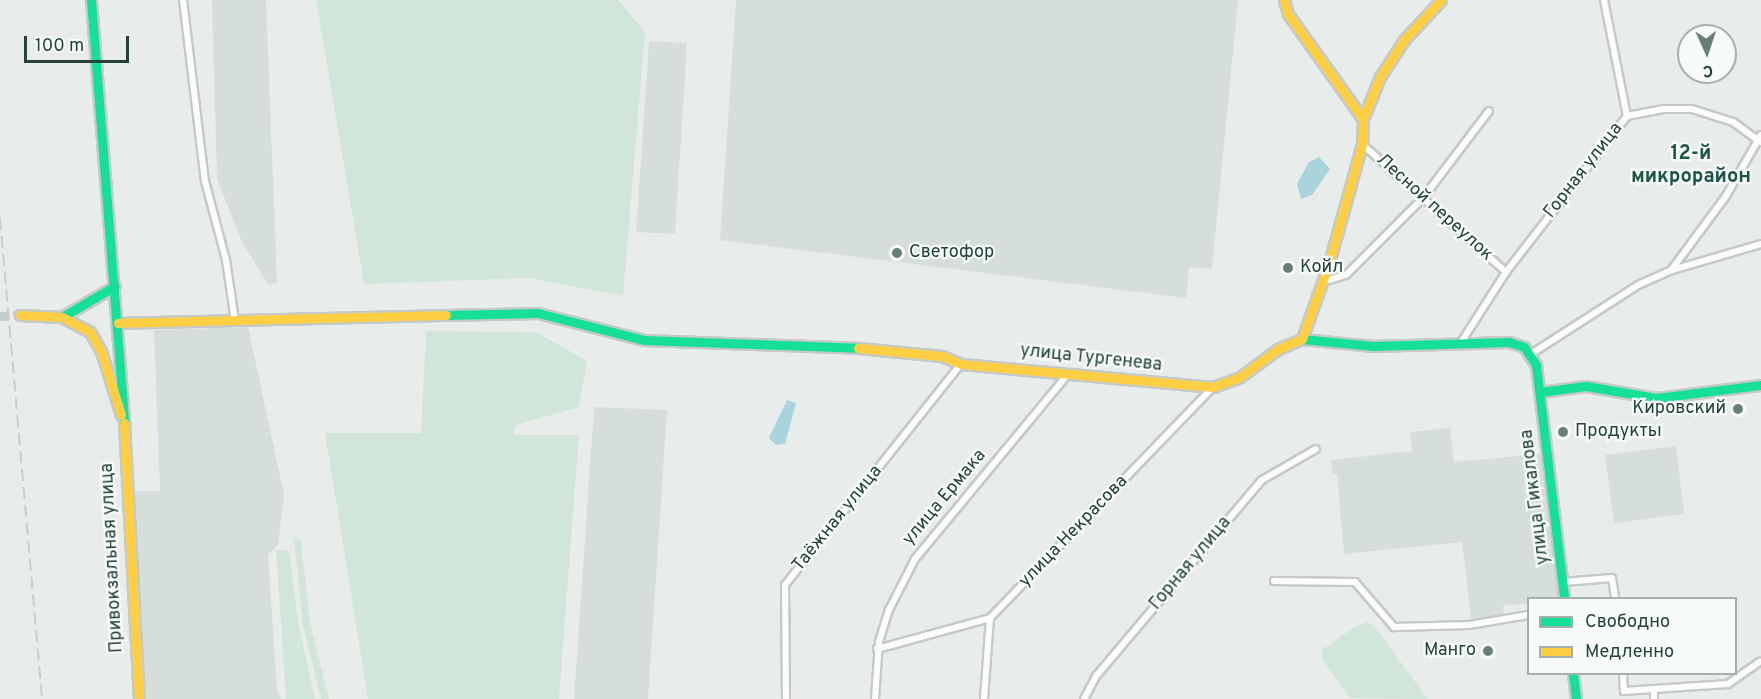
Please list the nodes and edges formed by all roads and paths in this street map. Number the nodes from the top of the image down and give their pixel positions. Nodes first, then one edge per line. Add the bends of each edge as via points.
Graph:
1 (91, 0) edge
2 (183, 0) edge
3 (1284, 0) edge
4 (1441, 0) edge
5 (1604, 0) edge
6 (1489, 111) dead end
7 (1627, 116) junction
8 (1364, 119) junction
9 (1760, 139) edge
10 (1362, 144) junction
11 (1422, 198) junction
12 (1761, 244) edge
13 (1672, 270) junction
14 (1506, 272) junction
15 (1323, 282) junction
16 (115, 286) junction
17 (20, 315) tunnel mouth
18 (62, 317) junction
19 (235, 321) junction
20 (118, 323) junction
21 (1302, 339) junction
22 (1460, 345) junction
23 (1531, 354) junction
24 (961, 364) junction
25 (1070, 371) junction
26 (1761, 385) edge
27 (1213, 387) junction
28 (1540, 392) junction
29 (121, 415) junction
30 (1316, 449) dead end
31 (1274, 581) dead end
32 (1563, 582) junction
33 (1564, 597) edge
34 (1615, 597) edge
35 (1527, 615) edge
36 (990, 618) junction
37 (877, 649) junction
38 (1760, 662) edge
39 (1573, 675) edge
40 (1623, 675) edge
41 (1654, 689) junction
42 (139, 699) edge
43 (786, 699) edge
44 (875, 699) edge
45 (984, 699) edge
46 (1084, 699) edge
47 (1576, 699) edge
48 (1653, 699) edge

1 - 16 street
2 - 19 street via 205,181 225,260
3 - 8 street via 1288,14
4 - 8 street via 1404,40 1380,76
5 - 7 street
6 - 11 street
7 - 9 street, Горная улица via 1663,108 1692,109 1733,122
7 - 14 street, Горная улица
8 - 10 street
9 - 13 street via 1726,196
10 - 11 street, Лесной переулок
10 - 15 street
11 - 14 street, Лесной переулок
11 - 15 street via 1347,274
12 - 13 street
13 - 23 street via 1638,285
14 - 22 street, Горная улица
15 - 21 street
16 - 18 street
16 - 20 street
17 - 18 street
18 - 29 street via 84,327 96,340
19 - 20 street, улица Тургенева
19 - 24 street, улица Тургенева via 538,313 644,340 865,348 942,356
20 - 29 street
21 - 22 street via 1373,346
21 - 27 street, улица Тургенева via 1278,349 1240,377
22 - 23 street via 1509,342
23 - 28 street, улица Гикалова
24 - 25 street, улица Тургенева
24 - 43 street, Таёжная улица via 785,585
25 - 27 street, улица Тургенева
25 - 37 street, улица Ермака via 915,559 889,610
26 - 28 street via 1656,398 1586,387
27 - 36 street, улица Некрасова
28 - 32 street, улица Гикалова
29 - 42 street, Привокзальная улица
30 - 46 street, Горная улица via 1262,480 1097,675
31 - 35 street via 1355,582 1394,627 1469,625
32 - 33 street, улица Гикалова
32 - 34 street via 1612,578
36 - 37 street
36 - 45 street
37 - 44 street, улица Ермака
38 - 41 street via 1728,684
39 - 47 street
40 - 41 street via 1624,691
41 - 48 street

